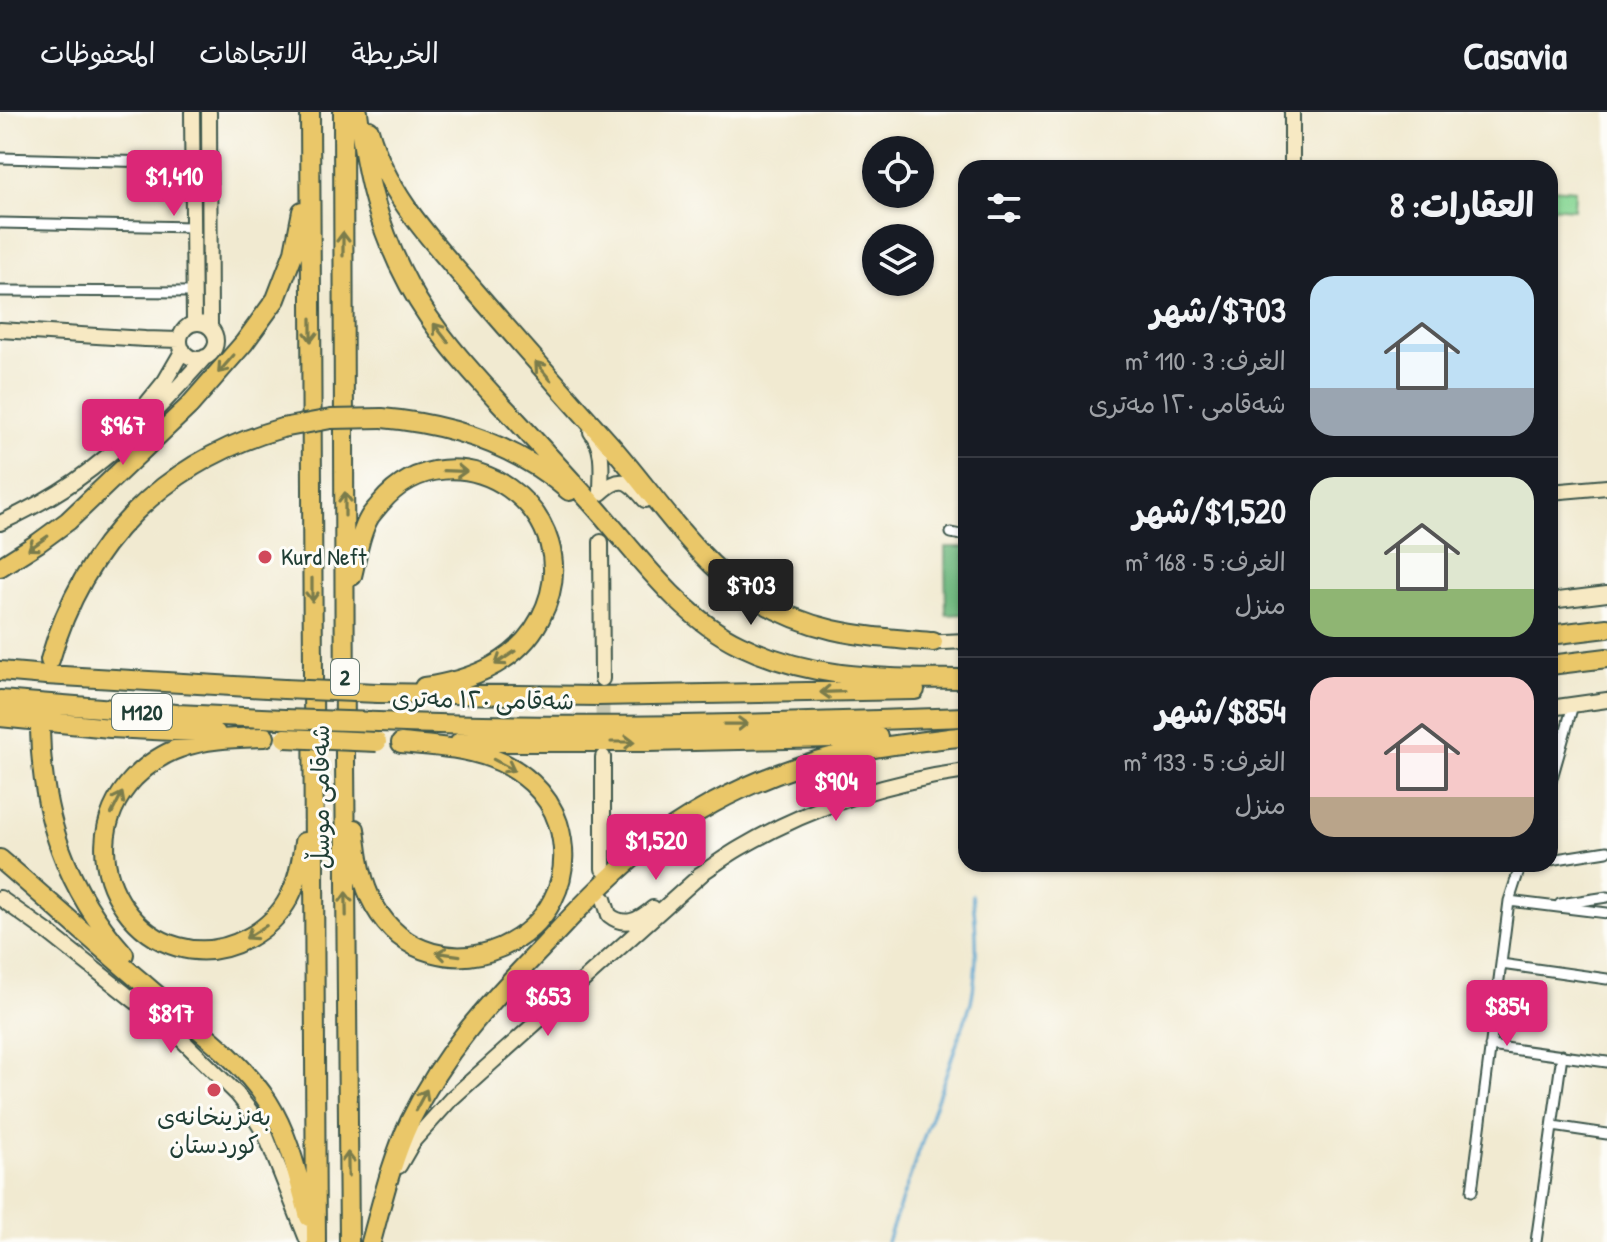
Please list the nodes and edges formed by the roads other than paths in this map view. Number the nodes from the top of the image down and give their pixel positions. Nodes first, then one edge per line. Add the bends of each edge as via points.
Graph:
1 (192, 112) edge
2 (209, 112) edge
3 (310, 112) edge
4 (343, 112) edge
5 (358, 112) edge
6 (364, 112) edge
7 (1292, 112) edge
8 (0, 158) edge
9 (1292, 160) edge
10 (193, 163) junction
11 (0, 223) edge
12 (193, 227) junction
13 (0, 291) edge
14 (193, 292) junction
15 (194, 323) junction
16 (210, 326) junction
17 (0, 330) edge
18 (182, 345) junction
19 (205, 357) junction
20 (562, 393) junction
21 (1607, 487) edge
22 (1558, 491) edge
23 (0, 515) edge
24 (0, 523) edge
25 (951, 533) dead end
26 (958, 534) edge
27 (601, 542) dead end
28 (640, 559) junction
29 (0, 567) edge
30 (1607, 594) edge
31 (1558, 600) edge
32 (345, 602) junction
33 (1607, 628) edge
34 (1558, 634) edge
35 (958, 641) edge
36 (933, 642) junction
37 (1607, 658) edge
38 (50, 660) dead end
39 (1558, 664) edge
40 (0, 671) edge
41 (602, 679) tunnel mouth
42 (958, 679) edge
43 (958, 687) edge
44 (378, 693) junction
45 (0, 700) edge
46 (1607, 700) edge
47 (1573, 705) junction
48 (1558, 707) edge
49 (0, 717) edge
50 (958, 717) edge
51 (40, 730) dead end
52 (958, 735) edge
53 (958, 736) edge
54 (265, 737) junction
55 (401, 743) junction
56 (603, 757) dead end
57 (1558, 757) edge
58 (345, 759) junction
59 (313, 760) junction
60 (958, 772) edge
61 (1607, 851) edge
62 (0, 859) edge
63 (1558, 859) edge
64 (603, 869) dead end
65 (704, 872) junction
66 (1520, 872) edge
67 (1607, 897) edge
68 (0, 898) edge
69 (604, 899) dead end
70 (1509, 901) junction
71 (1549, 906) junction
72 (1607, 913) edge
73 (1501, 964) junction
74 (1607, 979) edge
75 (188, 1020) junction
76 (1490, 1046) junction
77 (1562, 1055) junction
78 (1607, 1062) edge
79 (1553, 1126) junction
80 (1607, 1134) edge
81 (1472, 1191) dead end
82 (383, 1199) junction
83 (308, 1242) edge
84 (316, 1242) edge
85 (349, 1242) edge
86 (371, 1242) edge
87 (1536, 1242) edge

1 - 10 street
2 - 16 street
3 -> 29 highway via 297,241 276,299 189,406 128,466 68,521
3 -> 59 highway, شەقامی موسڵ / 2
32 -> 4 highway, شەقامی موسڵ / 2
28 -> 5 highway via 460,357 411,290 380,221
20 -> 6 highway via 409,213 379,158
7 - 9 street
8 - 10 street
10 - 12 street
11 - 12 street
12 - 14 street
13 - 14 street
14 - 15 street
15 - 16 street
15 - 18 street via 184,329
16 - 19 street via 216,343
17 - 18 street
18 - 19 street via 190,357
18 - 23 street via 157,392 100,453
19 - 24 street via 100,462 57,493
20 - 36 highway via 698,549 745,592 791,617 833,631
20 - 36 street via 598,442 601,493 615,482 631,484 715,578 746,602 787,624 852,642
21 - 22 street
25 - 26 street
27 - 41 street
28 - 38 highway, bridge via 559,482 483,439 382,418 331,419 256,435 204,459 133,513 81,582
28 - 42 highway via 700,619 766,656 815,671
30 - 31 street
32 -> 44 highway via 370,516 397,488 435,471 495,480 529,505 549,538 554,567 548,601 519,649 464,677
32 - 58 highway, شەقامی موسڵ / 2
33 - 34 highway
35 - 36 street
37 - 39 highway
40 - 44 highway, شەقامی ١٢٠ مەتری / M120, bridge
43 -> 44 highway, شەقامی ١٢٠ مەتری via 734,695
45 -> 50 highway, شەقامی ١٢٠ مەتری / M120, bridge via 378,722 610,726
46 - 47 street
47 - 48 street
47 - 57 street
49 - 54 highway
51 - 75 highway via 51,822 81,896 103,931
55 -> 52 highway
82 -> 53 highway via 409,1124 444,1060 478,1015 636,855 714,803 798,767 856,751
54 - 55 highway, bridge
59 -> 54 highway via 301,866 283,909 250,937 227,946 196,949 159,938 131,917 109,878 106,833 115,805 138,774 173,751 218,739
55 -> 58 highway via 493,759 527,778 548,801 564,853 560,880 537,923 509,944 480,954 447,955 411,943 386,922 364,881
56 - 64 street
85 -> 58 highway, شەقامی موسڵ / 2
59 - 84 highway, شەقامی موسڵ / 2
60 - 65 street via 908,781 821,808 738,848
61 - 63 street
62 - 75 highway
65 - 69 street via 634,921 615,920
65 - 82 street via 435,1115 405,1154
66 - 70 street
67 - 71 street
68 - 83 street via 174,1032 237,1094 266,1136
70 - 71 street
70 - 73 street
71 - 72 street
73 - 74 street
73 - 76 street
75 - 84 highway via 243,1071 278,1120
76 - 77 street
76 - 81 street
77 - 78 street
77 - 79 street
79 - 80 street
79 - 87 street
82 - 86 highway

